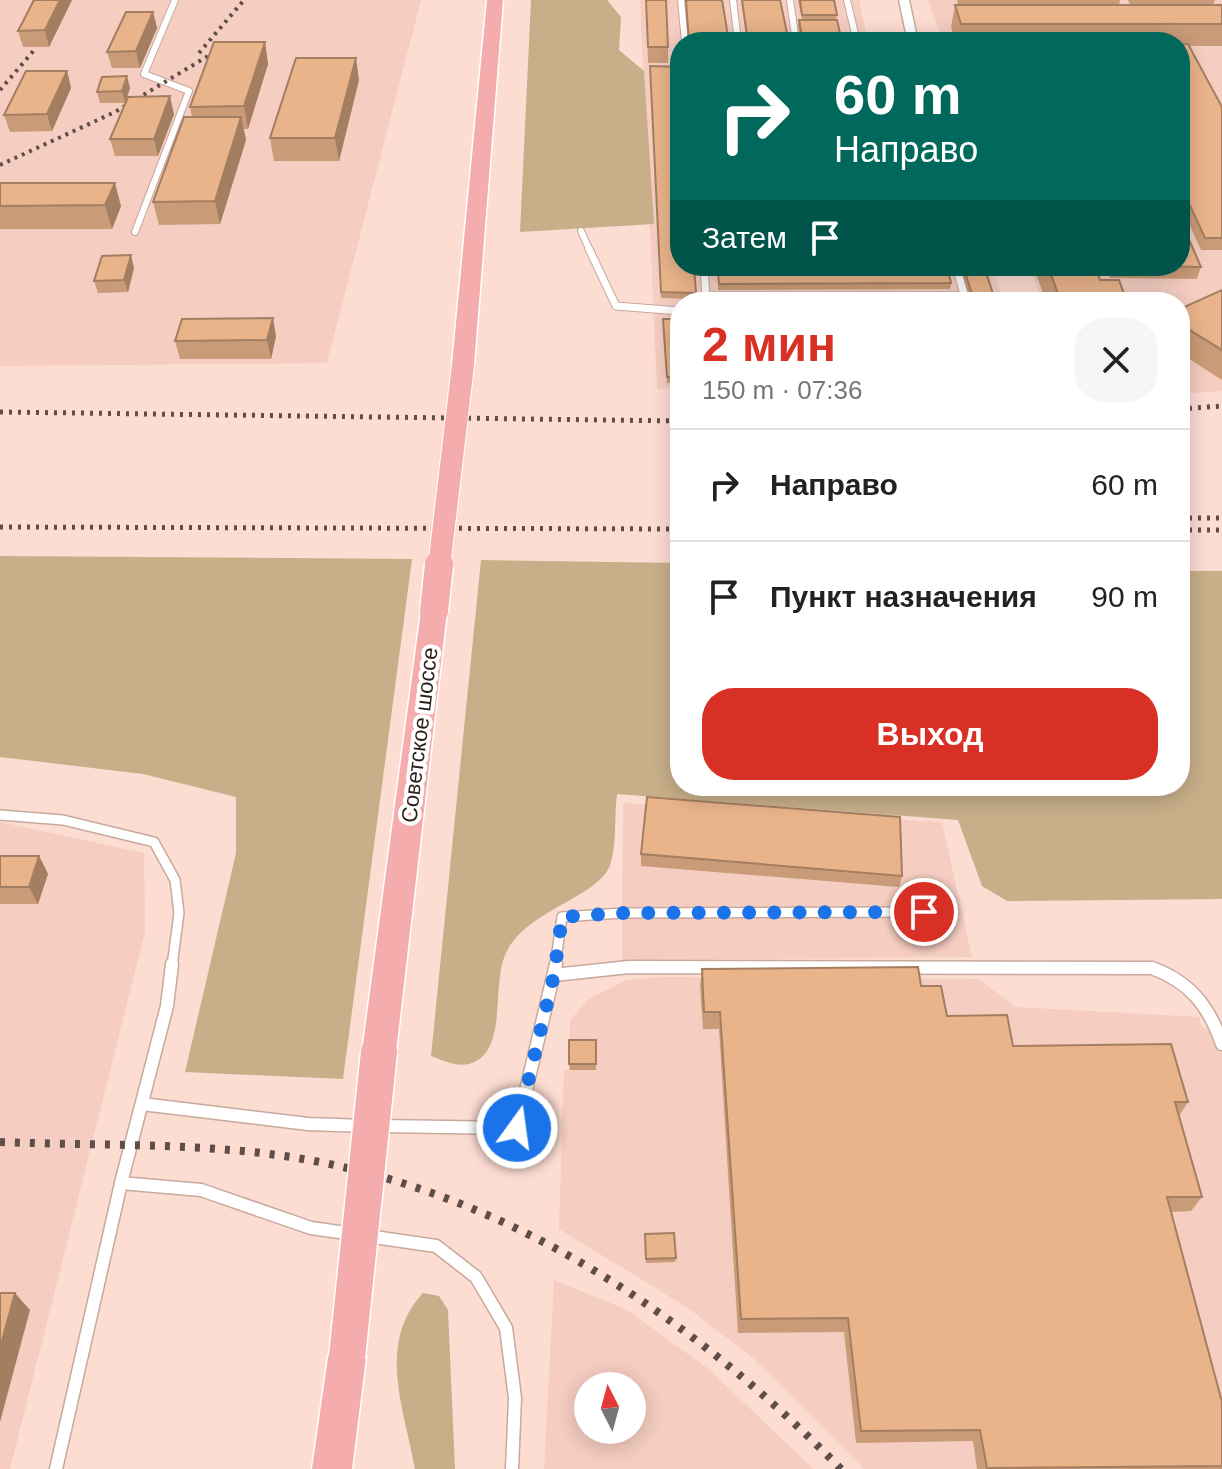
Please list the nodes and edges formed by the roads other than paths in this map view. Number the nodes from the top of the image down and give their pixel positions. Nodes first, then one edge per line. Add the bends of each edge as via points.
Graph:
1 (175, 0) edge
2 (495, 0) edge
3 (681, 0) edge
4 (733, 0) edge
5 (790, 0) edge
6 (847, 0) edge
7 (904, 0) edge
8 (684, 32) edge
9 (737, 32) edge
10 (795, 32) edge
11 (855, 32) edge
12 (911, 32) edge
13 (581, 231) dead end
14 (135, 232) dead end
15 (670, 310) edge
16 (0, 815) edge
17 (924, 912) dead end
18 (554, 975) junction
19 (1222, 1044) edge
20 (142, 1104) junction
21 (121, 1183) junction
22 (56, 1469) edge
23 (332, 1469) edge
24 (512, 1469) edge

1 - 14 lane via 144,74 189,91
2 - 23 main road, Советское шоссе, bridge via 463,365
3 - 8 lane
4 - 9 lane
5 - 10 lane
6 - 11 lane
7 - 12 street
13 - 15 lane via 616,306
16 - 20 lane via 63,820 154,842 175,880 179,913 167,1006
17 - 18 lane via 562,917
18 - 19 lane via 629,967 1152,968 1179,977 1193,992 1214,1017
18 - 20 lane via 517,1128 308,1124
20 - 21 lane
21 - 22 lane
21 - 24 lane via 201,1190 311,1228 436,1246 476,1277 506,1328 515,1398

